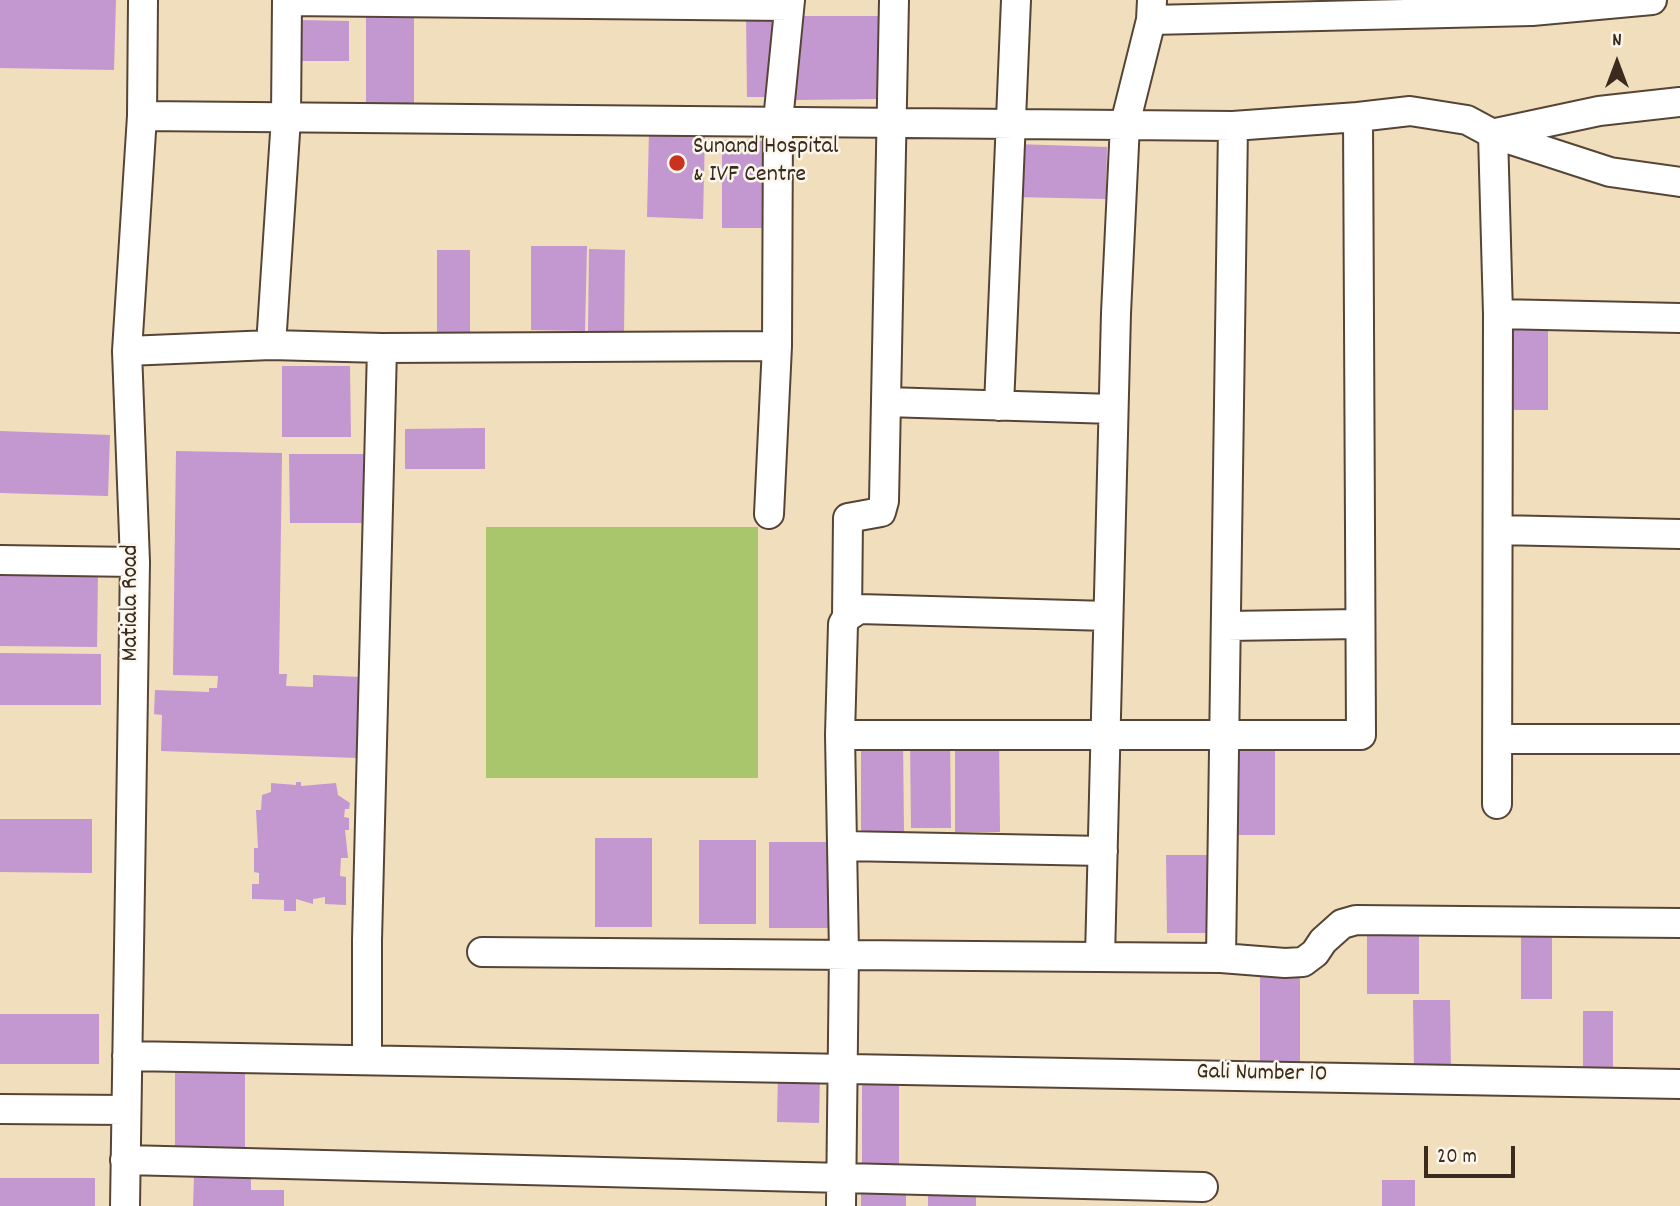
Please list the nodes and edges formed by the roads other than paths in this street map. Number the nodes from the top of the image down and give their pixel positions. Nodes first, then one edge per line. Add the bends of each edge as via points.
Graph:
1 (143, 0) edge
2 (894, 0) edge
3 (1016, 0) edge
4 (1652, 0) edge
5 (287, 1) edge
6 (789, 3) edge
7 (1151, 10) edge
8 (1680, 102) edge
9 (142, 116) junction
10 (1358, 117) junction
11 (286, 118) junction
12 (778, 121) junction
13 (894, 122) junction
14 (1011, 123) junction
15 (1125, 124) junction
16 (1233, 126) junction
17 (1493, 134) junction
18 (1680, 182) edge
19 (1498, 314) junction
20 (1680, 318) edge
21 (271, 345) junction
22 (777, 346) junction
23 (382, 348) junction
24 (127, 351) junction
25 (886, 402) junction
26 (999, 406) junction
27 (1113, 409) junction
28 (769, 514) dead end
29 (1498, 530) junction
30 (1680, 534) edge
31 (0, 561) edge
32 (135, 562) junction
33 (1108, 616) junction
34 (847, 617) junction
35 (1359, 624) junction
36 (1227, 626) junction
37 (841, 735) junction
38 (1105, 735) junction
39 (1226, 735) junction
40 (1498, 739) junction
41 (1680, 739) edge
42 (1497, 804) dead end
43 (843, 846) junction
44 (1103, 851) junction
45 (1680, 923) edge
46 (482, 952) dead end
47 (845, 953) junction
48 (1100, 957) junction
49 (1221, 958) junction
50 (127, 1056) junction
51 (368, 1059) junction
52 (843, 1066) junction
53 (1680, 1084) edge
54 (0, 1109) edge
55 (126, 1110) junction
56 (125, 1160) junction
57 (1203, 1187) dead end
58 (841, 1192) edge
59 (125, 1206) edge

1 - 9 street, Matiala Road
2 - 13 street
3 - 14 street
4 - 7 street via 1532,11
5 - 6 street
5 - 11 street
6 - 12 street
7 - 15 street
8 - 17 street via 1599,111
9 - 11 street
9 - 24 street, Matiala Road
10 - 16 street
10 - 17 street via 1421,113 1468,120
10 - 35 street
11 - 12 street
11 - 21 street
12 - 13 street
12 - 22 street
13 - 14 street
13 - 25 street
14 - 15 street
14 - 26 street
15 - 16 street
15 - 27 street
16 - 36 street
17 - 18 street via 1621,176
17 - 19 street
19 - 20 street
19 - 29 street
21 - 23 street
21 - 24 street
22 - 23 street
22 - 28 street
23 - 51 street
24 - 32 street, Matiala Road
25 - 26 street
25 - 34 street via 881,512 848,518
26 - 27 street
27 - 33 street
29 - 30 street
29 - 40 street
31 - 32 street
32 - 50 street, Matiala Road
33 - 34 street via 859,609
33 - 38 street
34 - 37 street via 841,632
35 - 36 street
35 - 39 street via 1361,735
36 - 39 street
37 - 38 street
37 - 43 street
38 - 39 street
38 - 44 street
39 - 49 street
40 - 41 street
40 - 42 street
43 - 44 street
43 - 47 street
44 - 48 street
45 - 49 street via 1356,920 1342,924 1303,962
46 - 47 street
47 - 48 street
47 - 52 street
48 - 49 street
50 - 51 street, Gali Number 10
50 - 55 street, Matiala Road
51 - 52 street, Gali Number 10
52 - 53 street, Gali Number 10
52 - 58 street
54 - 55 street
55 - 56 street, Matiala Road
56 - 58 street
56 - 59 street, Matiala Road
57 - 58 street

